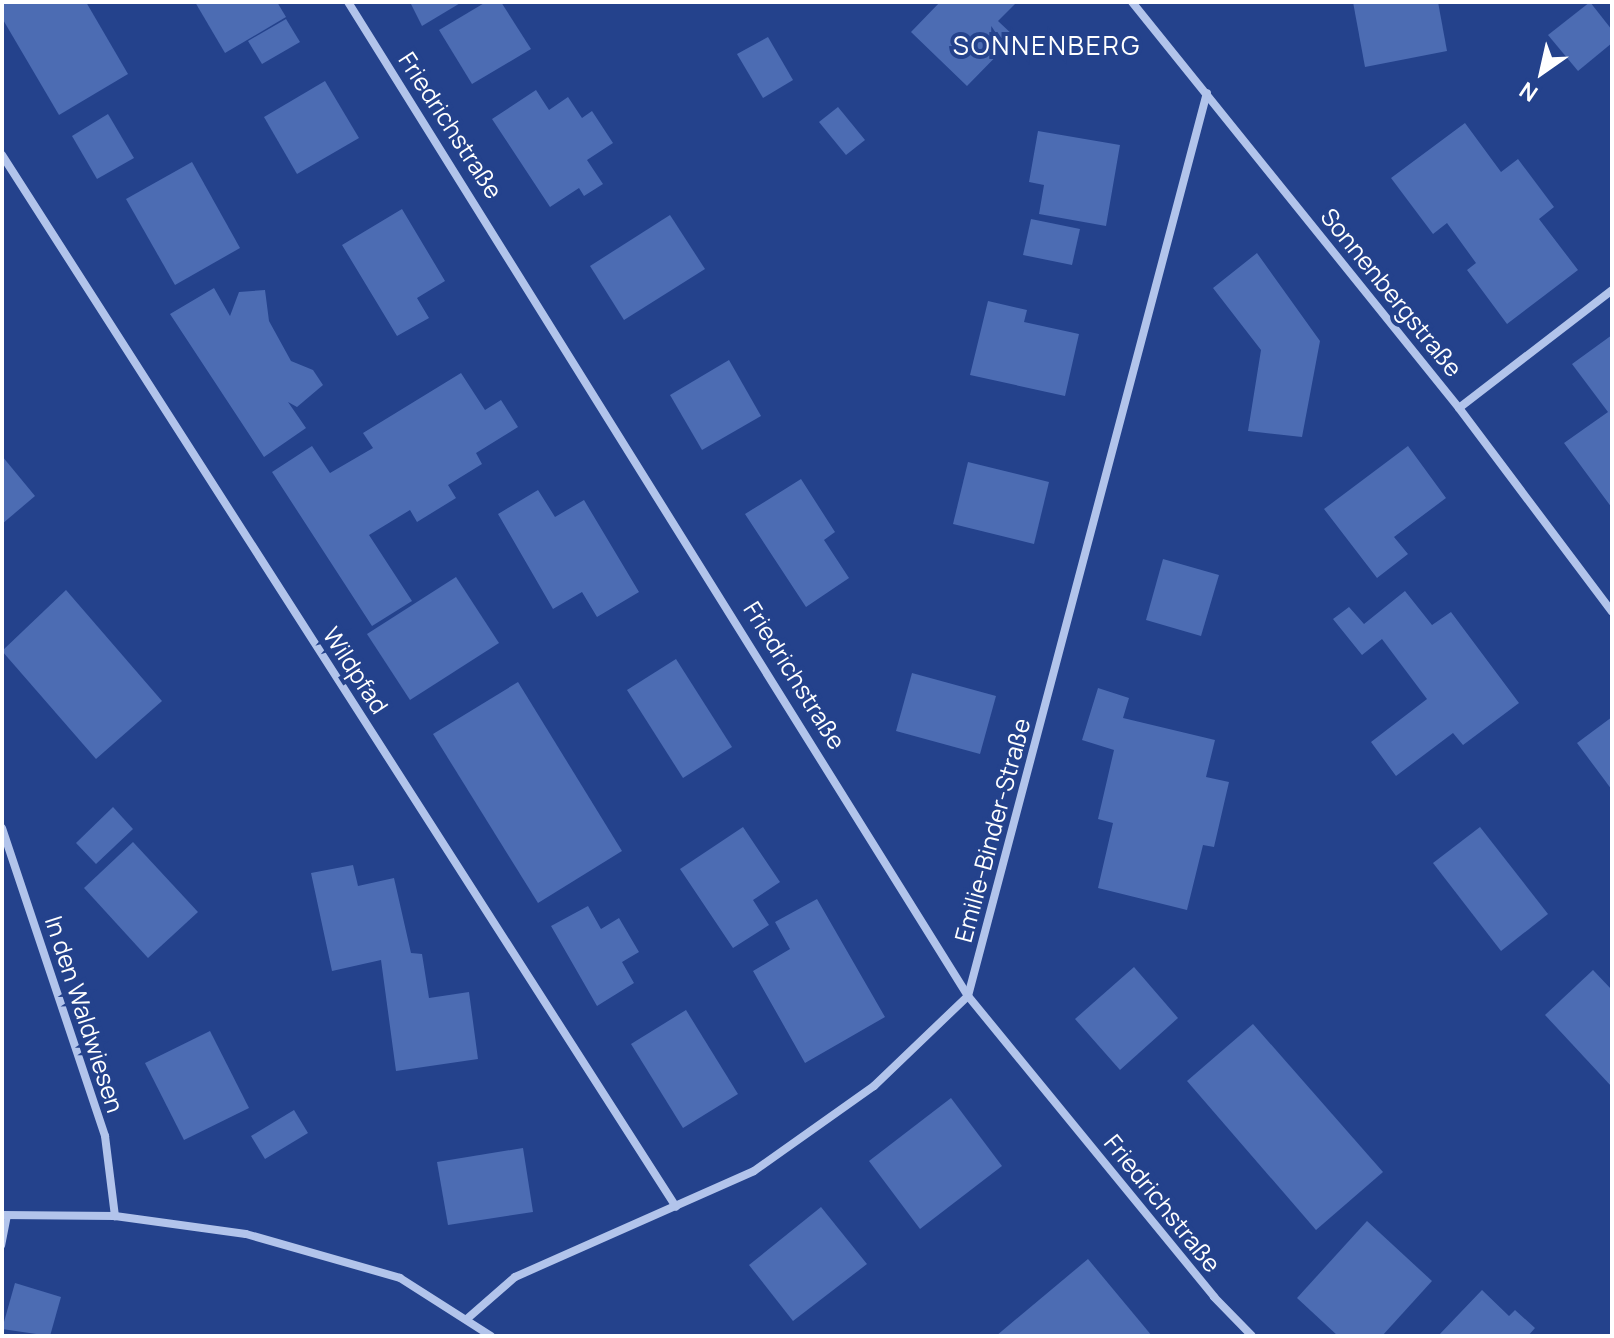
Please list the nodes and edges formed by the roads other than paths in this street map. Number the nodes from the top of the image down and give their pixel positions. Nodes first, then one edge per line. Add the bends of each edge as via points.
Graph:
1 (348, 2) edge
2 (1132, 2) edge
3 (1207, 93) junction
4 (2, 155) edge
5 (1612, 290) edge
6 (1459, 408) junction
7 (1612, 612) edge
8 (2, 828) edge
9 (968, 996) junction
10 (676, 1207) junction
11 (5, 1215) edge
12 (115, 1216) junction
13 (2, 1246) edge
14 (468, 1318) junction
15 (491, 1336) edge
16 (1252, 1336) edge

1 - 9 street, Friedrichstraße
2 - 3 street, Sonnenbergstraße
3 - 6 street, Sonnenbergstraße
3 - 9 street, Emilie-Binder-Straße
4 - 10 street, Wildpfad
5 - 6 street
6 - 7 street, Sonnenbergstraße
8 - 12 street, In den Waldwiesen via 105,1136
9 - 10 street via 874,1086 811,1134 754,1171
9 - 16 street, Friedrichstraße via 1214,1297
10 - 14 street via 515,1277
11 - 12 street
11 - 13 lane
12 - 14 street via 246,1234 400,1278
14 - 15 street

